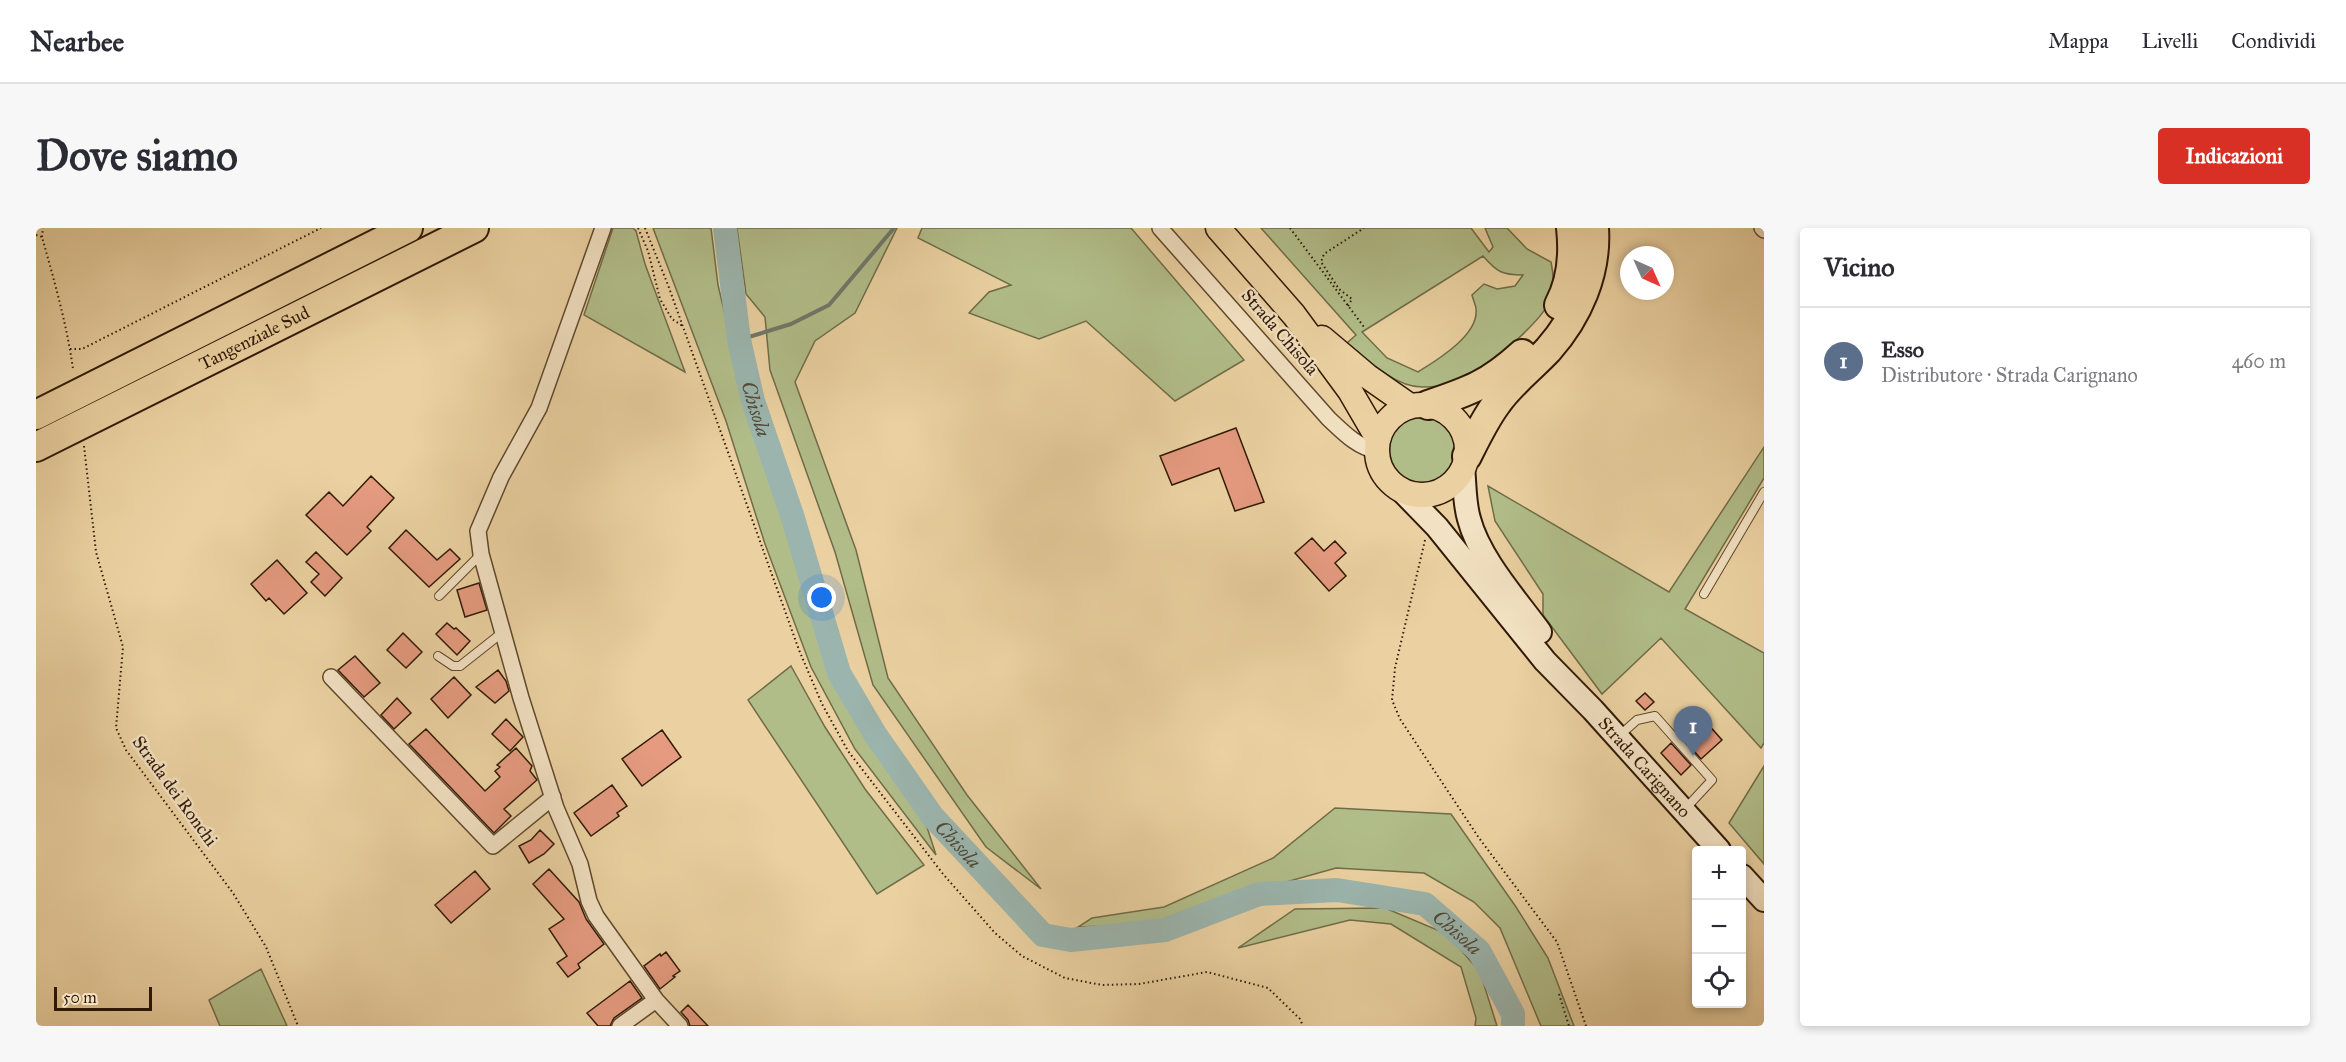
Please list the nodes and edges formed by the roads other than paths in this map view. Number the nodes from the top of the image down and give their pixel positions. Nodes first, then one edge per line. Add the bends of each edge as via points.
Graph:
1 (408, 228) edge
2 (474, 228) edge
3 (603, 228) edge
4 (1160, 228) edge
5 (1218, 228) edge
6 (1551, 228) edge
7 (1571, 228) edge
8 (1586, 228) edge
9 (1594, 228) edge
10 (1567, 308) junction
11 (1294, 315) junction
12 (1419, 405) junction
13 (36, 415) edge
14 (1378, 445) junction
15 (36, 447) edge
16 (1465, 462) junction
17 (1402, 490) junction
18 (1764, 492) edge
19 (481, 554) junction
20 (1704, 594) dead end
21 (439, 596) dead end
22 (503, 632) junction
23 (438, 656) dead end
24 (331, 676) dead end
25 (1593, 710) junction
26 (1617, 738) junction
27 (553, 797) junction
28 (1683, 811) junction
29 (1715, 846) edge
30 (1746, 880) edge
31 (1764, 900) edge
32 (656, 1000) junction
33 (620, 1026) edge
34 (680, 1026) edge

1 - 13 highway, Tangenziale Sud
2 - 15 highway, Tangenziale Sud
3 - 19 street via 539,408 501,477 478,531
4 - 14 street, Strada Chisola via 1329,419 1366,449
5 - 11 main road
6 - 10 highway via 1562,252
7 - 10 highway
8 - 10 highway via 1586,267
9 - 10 highway via 1592,271
10 - 12 highway via 1494,377 1467,392
10 - 16 highway via 1560,335 1497,402
11 - 12 main road via 1367,376
11 - 14 main road via 1350,391
12 - 14 main road via 1390,418
12 - 16 main road via 1442,408 1453,416 1467,441
14 - 17 main road via 1386,477
16 - 17 main road via 1446,488 1421,495
16 - 25 main road via 1469,520 1480,544
17 - 25 main road via 1437,527 1545,661
18 - 20 lane
19 - 21 lane
19 - 22 street
22 - 23 lane via 460,666
22 - 27 street
24 - 27 street via 493,846
25 - 26 main road, Strada Carignano
26 - 28 main road, Strada Carignano
26 - 28 lane via 1637,720 1655,716 1712,780
27 - 32 street via 596,916
28 - 29 main road, Strada Carignano
30 - 31 main road
32 - 33 street
32 - 34 street

